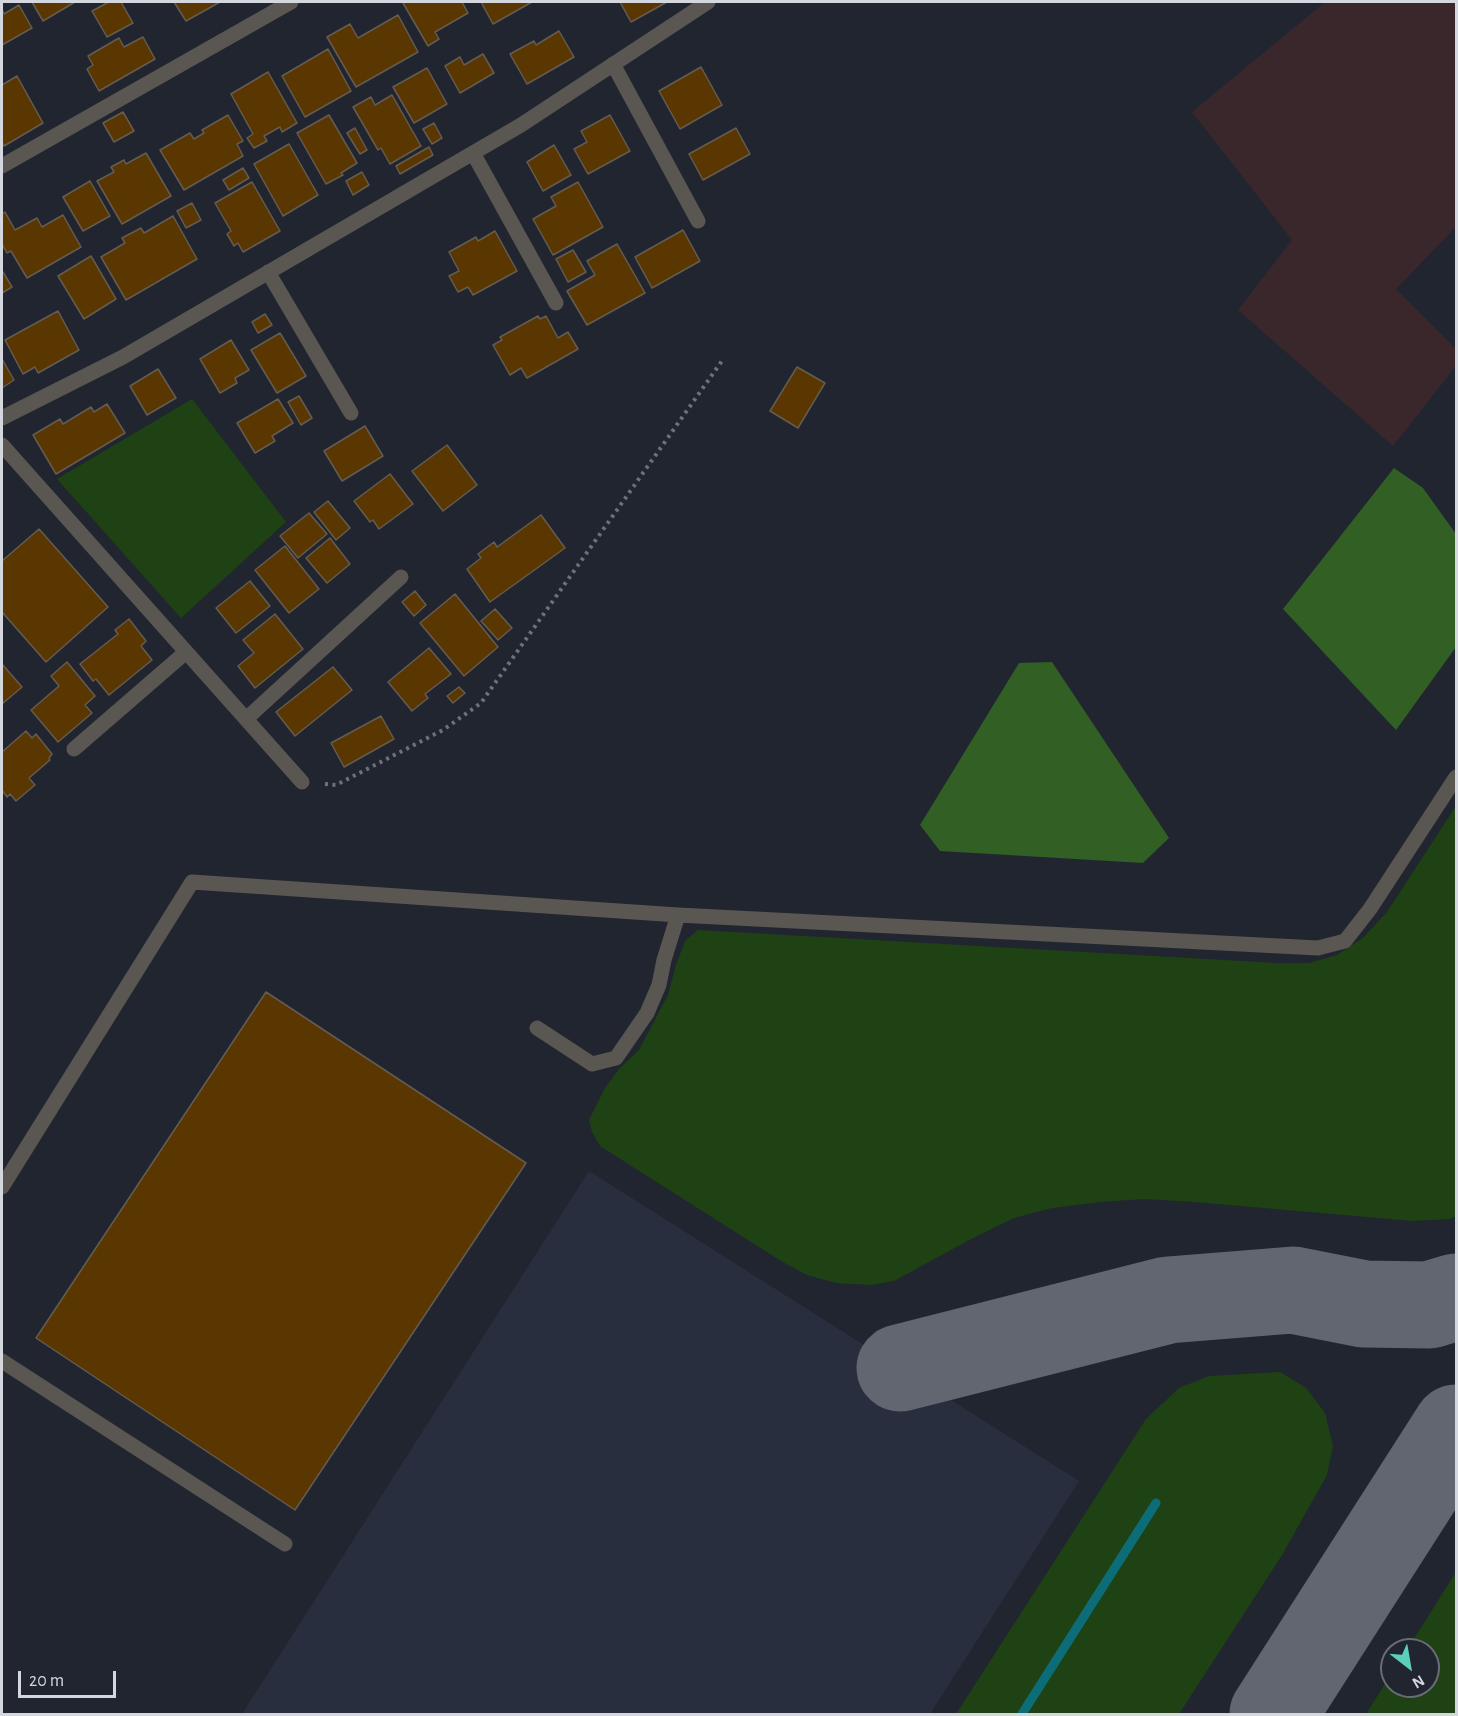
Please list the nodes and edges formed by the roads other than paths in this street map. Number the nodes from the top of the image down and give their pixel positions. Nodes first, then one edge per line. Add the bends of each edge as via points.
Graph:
1 (291, 2) edge
2 (708, 2) edge
3 (613, 64) junction
4 (472, 153) junction
5 (2, 166) edge
6 (698, 221) dead end
7 (268, 272) junction
8 (556, 303) dead end
9 (351, 413) dead end
10 (2, 418) edge
11 (2, 445) edge
12 (401, 577) dead end
13 (186, 652) junction
14 (246, 719) junction
15 (74, 749) dead end
16 (1456, 777) edge
17 (302, 782) road end
18 (678, 915) junction
19 (537, 1028) dead end
20 (2, 1187) edge
21 (2, 1361) edge
22 (285, 1544) dead end

1 - 5 street
2 - 3 street
3 - 4 street
3 - 6 street
4 - 7 street
4 - 8 street
7 - 9 street
7 - 10 street via 123,357
11 - 13 street
12 - 14 street
13 - 14 street
13 - 15 street
14 - 17 street
16 - 18 street via 1345,941 1318,948
18 - 19 street via 647,1013 616,1058 592,1064
18 - 20 street via 192,882
21 - 22 street

